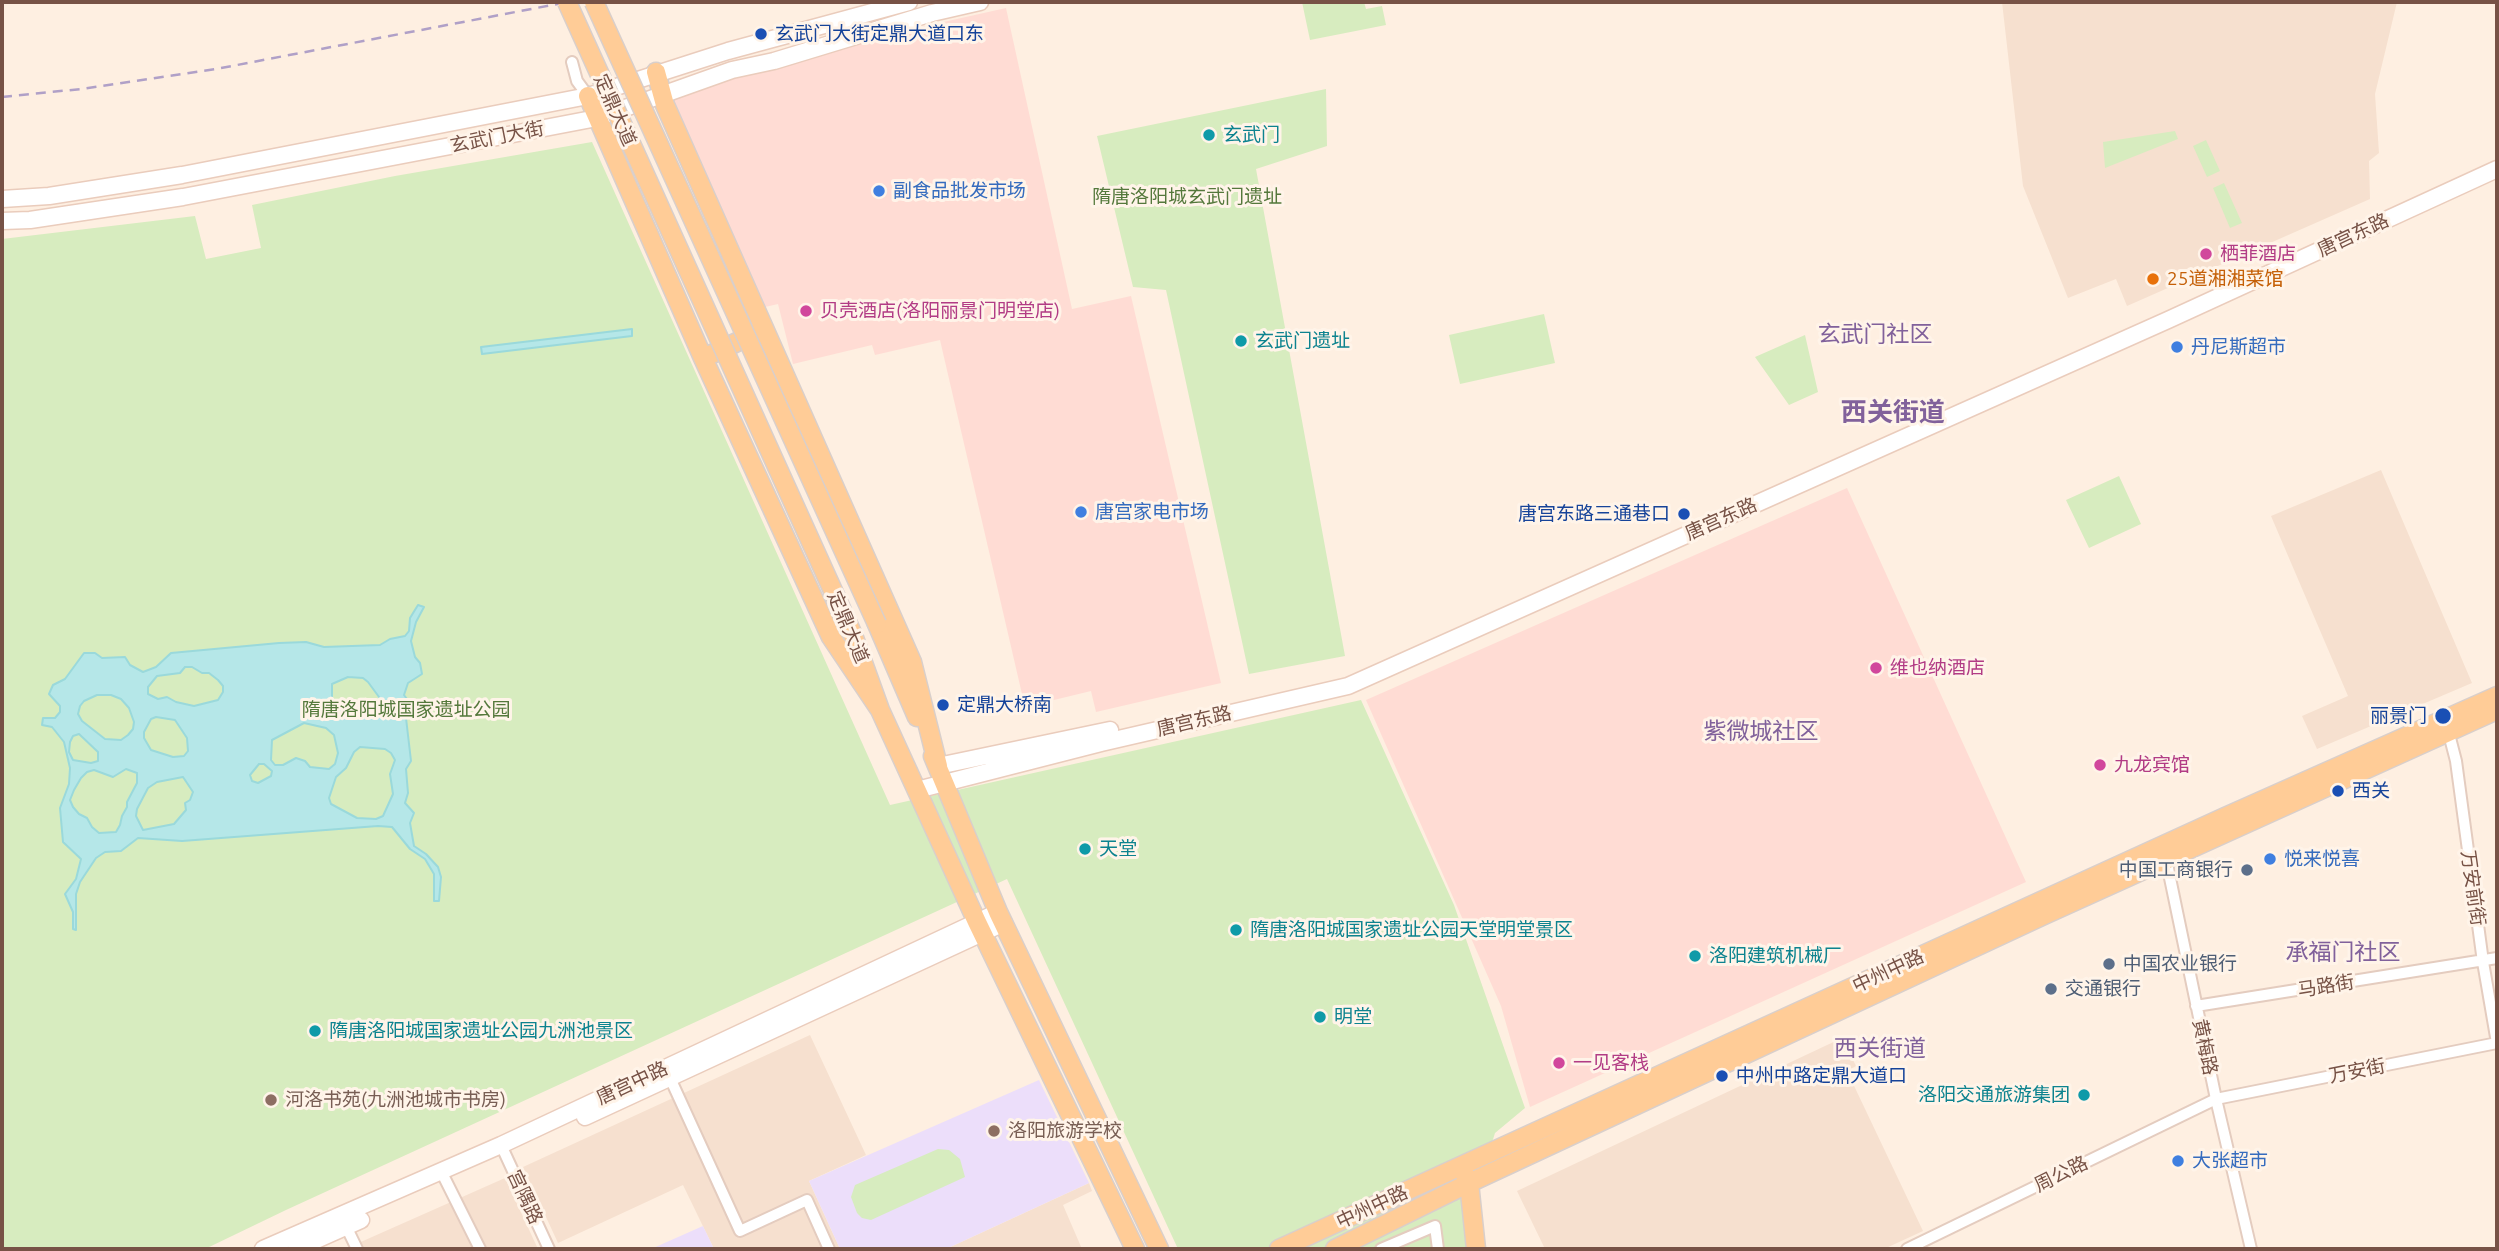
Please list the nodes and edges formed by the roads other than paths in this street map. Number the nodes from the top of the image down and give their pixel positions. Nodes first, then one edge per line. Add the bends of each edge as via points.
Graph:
1 (567, 2) edge
2 (594, 2) edge
3 (909, 2) edge
4 (980, 2) edge
5 (572, 62) dead end
6 (656, 72) junction
7 (661, 94) junction
8 (588, 96) junction
9 (597, 118) junction
10 (2497, 158) edge
11 (2497, 169) edge
12 (2, 199) edge
13 (2, 221) edge
14 (765, 329) junction
15 (703, 358) junction
16 (884, 619) junction
17 (853, 635) junction
18 (838, 647) junction
19 (2497, 696) edge
20 (880, 710) junction
21 (2497, 710) edge
22 (2449, 734) junction
23 (941, 774) junction
24 (917, 790) junction
25 (2165, 852) junction
26 (1001, 918) junction
27 (980, 928) junction
28 (2497, 958) edge
29 (2483, 962) junction
30 (2196, 1006) junction
31 (2497, 1043) edge
32 (670, 1078) junction
33 (2216, 1099) junction
34 (503, 1149) junction
35 (1465, 1175) junction
36 (444, 1176) junction
37 (344, 1222) junction
38 (263, 1249) edge
39 (296, 1249) edge
40 (357, 1249) edge
41 (480, 1249) edge
42 (550, 1249) edge
43 (829, 1249) edge
44 (1135, 1249) edge
45 (1159, 1249) edge
46 (1279, 1249) edge
47 (1335, 1249) edge
48 (1381, 1249) edge
49 (1438, 1249) edge
50 (1476, 1249) edge
51 (1907, 1249) edge
52 (2250, 1249) edge

1 - 17 main road, 定鼎大道, bridge
2 - 16 main road, 定鼎大道, bridge
3 - 6 street, 玄武门大街
4 - 7 street, 玄武门大街
5 - 8 street via 577,81
6 - 7 main road
6 - 8 street, 玄武门大街
7 - 9 street, 玄武门大街
7 - 14 main road
8 - 9 main road
8 - 12 street, 玄武门大街 via 182,175
9 - 13 street, 玄武门大街 via 183,197
9 - 15 main road
10 - 23 street, 唐宫东路 via 1344,676 1098,732
11 - 23 street, 唐宫东路 via 1348,686 1101,743
14 - 15 main road
14 - 16 main road
15 - 18 main road
16 - 23 main road, 定鼎大道
17 - 18 main road via 852,648
17 - 20 main road, 定鼎大道
18 - 20 main road
19 - 25 main road, 中州中路
20 - 24 main road, 定鼎大道
21 - 22 main road, 中州中路
22 - 25 main road, 中州中路
22 - 29 street, 万安前街
23 - 24 street, 唐宫东路
23 - 26 main road, 定鼎大道
24 - 27 main road, 定鼎大道
25 - 30 street, 黄梅路
25 - 35 main road, 中州中路
26 - 27 street, 唐宫中路
26 - 45 main road, 定鼎大道
27 - 32 street, 唐宫中路
27 - 34 street, 唐宫中路
27 - 44 main road, 定鼎大道
28 - 29 street, 马路街
29 - 30 street, 马路街
29 - 31 street, 万安前街
30 - 33 street, 黄梅路
31 - 33 street, 万安街
32 - 34 street, 唐宫中路
32 - 43 street via 740,1231 807,1200
33 - 51 street, 周公路
33 - 52 street, 黄梅路
34 - 36 street, 唐宫中路
34 - 42 street, 宫隅路
35 - 46 main road, 中州中路
35 - 47 main road, 中州中路
35 - 50 main road
36 - 37 street, 唐宫中路
36 - 41 street
37 - 38 street, 唐宫中路
37 - 39 street, 唐宫中路
37 - 40 street
48 - 49 street via 1435,1226

